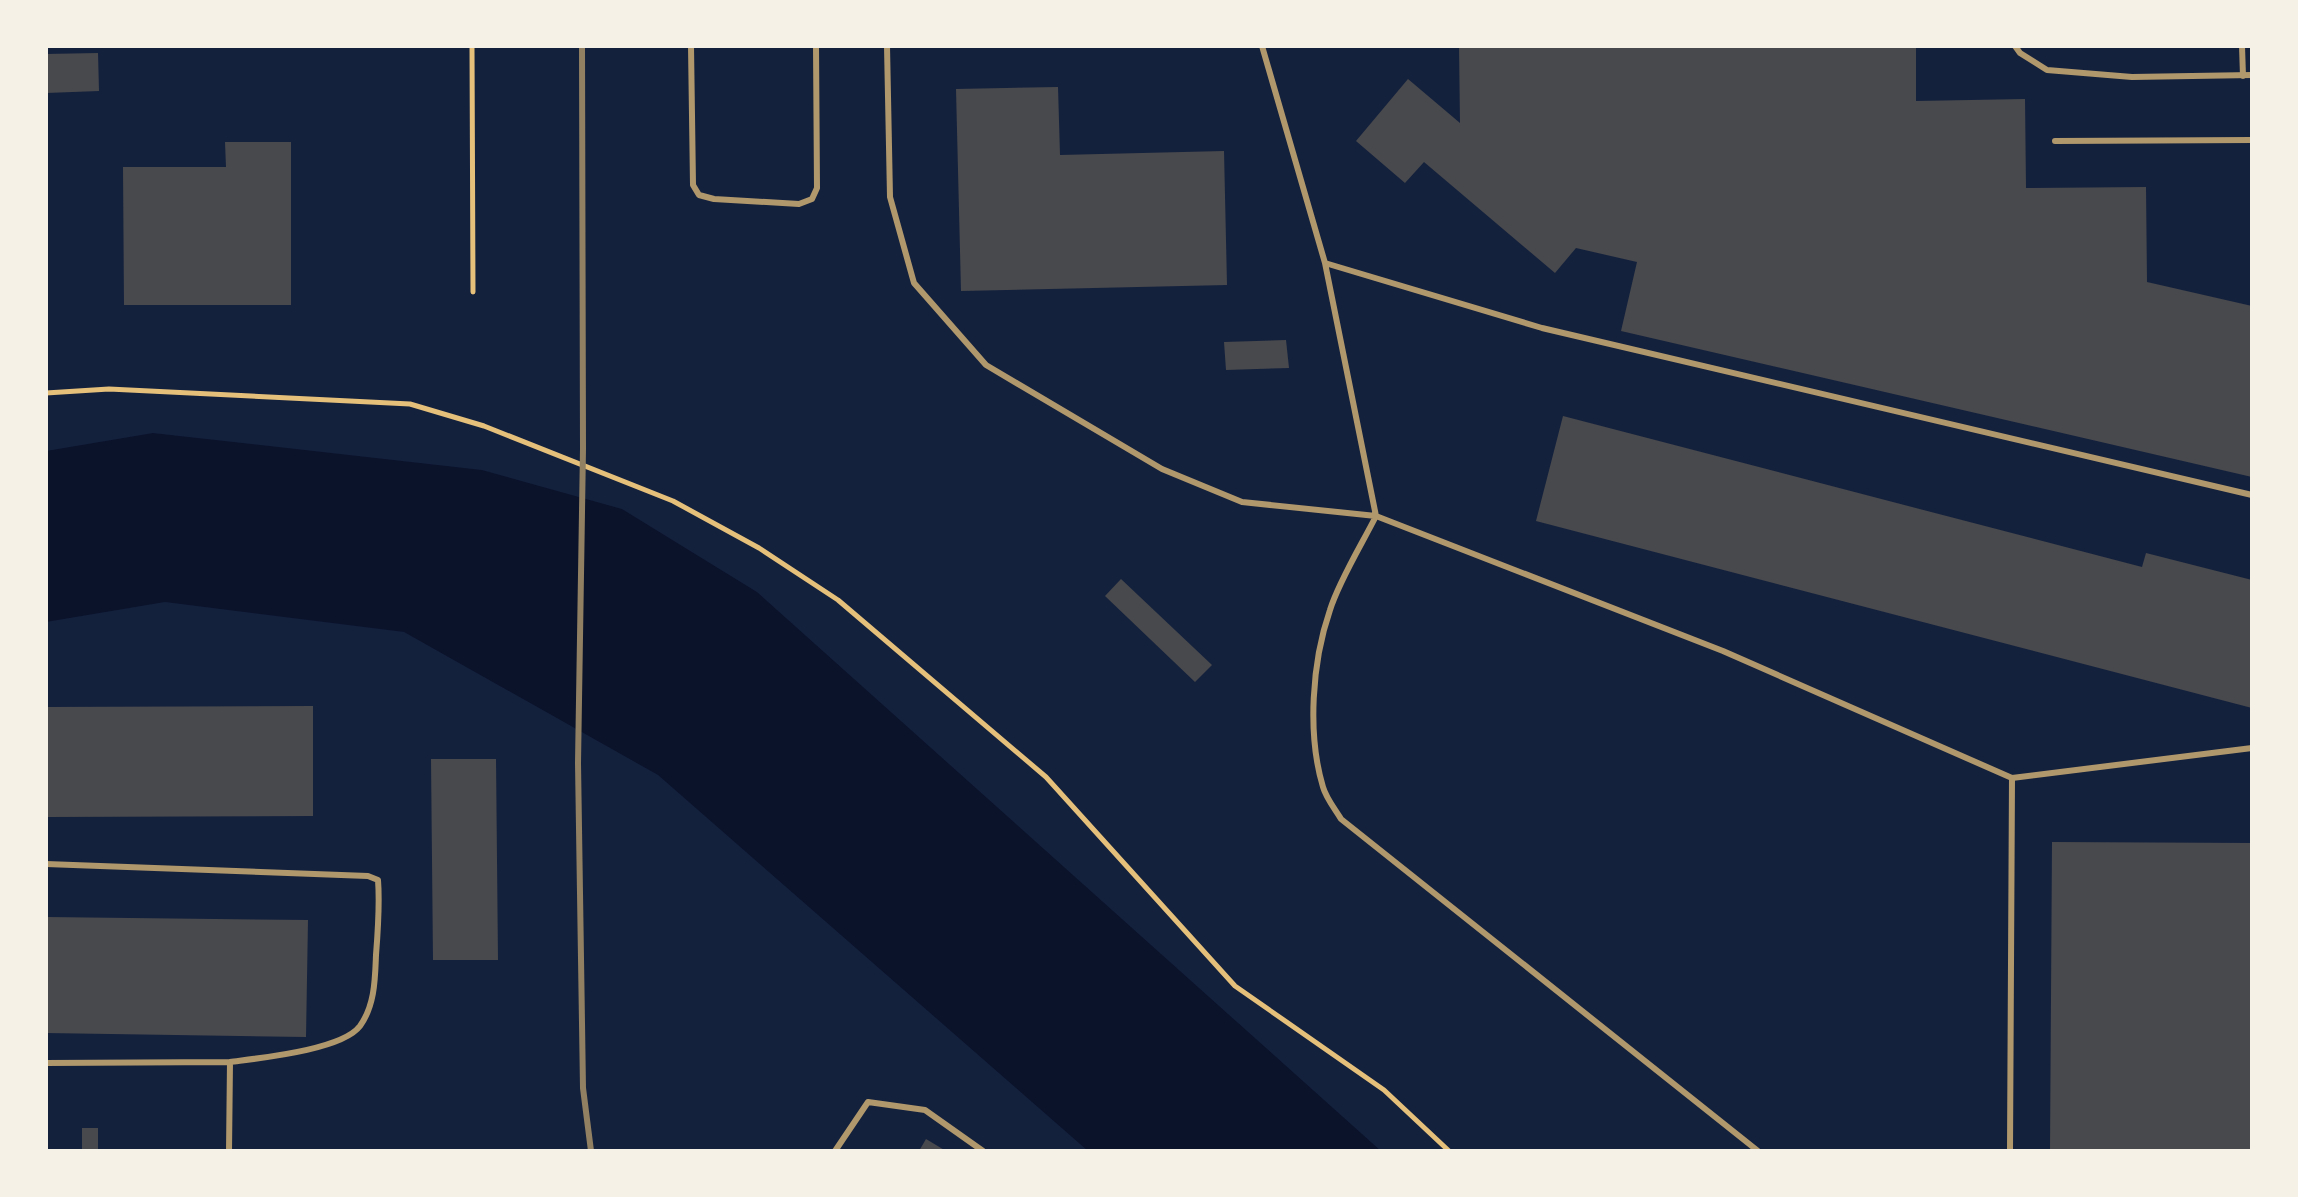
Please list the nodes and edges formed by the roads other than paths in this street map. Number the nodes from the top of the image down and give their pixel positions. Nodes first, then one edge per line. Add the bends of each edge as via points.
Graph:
1 (691, 46) edge
2 (816, 46) edge
3 (887, 46) edge
4 (1262, 46) edge
5 (2015, 46) edge
6 (2242, 46) edge
7 (2252, 75) edge
8 (2243, 76) junction
9 (2252, 140) edge
10 (2055, 141) dead end
11 (1325, 263) junction
12 (2252, 495) edge
13 (1376, 516) junction
14 (2252, 748) edge
15 (2012, 778) junction
16 (46, 864) edge
17 (230, 1062) junction
18 (46, 1063) edge
19 (229, 1151) edge
20 (835, 1151) edge
21 (983, 1151) edge
22 (1758, 1151) edge
23 (2010, 1151) edge

1 - 2 lane via 693,185 699,195 799,204 812,199 817,188
3 - 13 lane via 890,197 914,283 986,365 1162,469 1242,502
4 - 11 lane
5 - 8 lane via 2047,70 2132,77
6 - 8 lane
7 - 8 lane
9 - 10 lane
11 - 12 lane via 1542,328
11 - 13 lane
13 - 15 lane via 1723,651
13 - 22 lane via 1330,607 1318,650 1316,753 1329,800 1341,819
14 - 15 lane
15 - 23 lane
16 - 17 lane via 378,880 375,990 359,1028 334,1042
17 - 18 lane
17 - 19 lane
20 - 21 lane via 868,1102 925,1110

